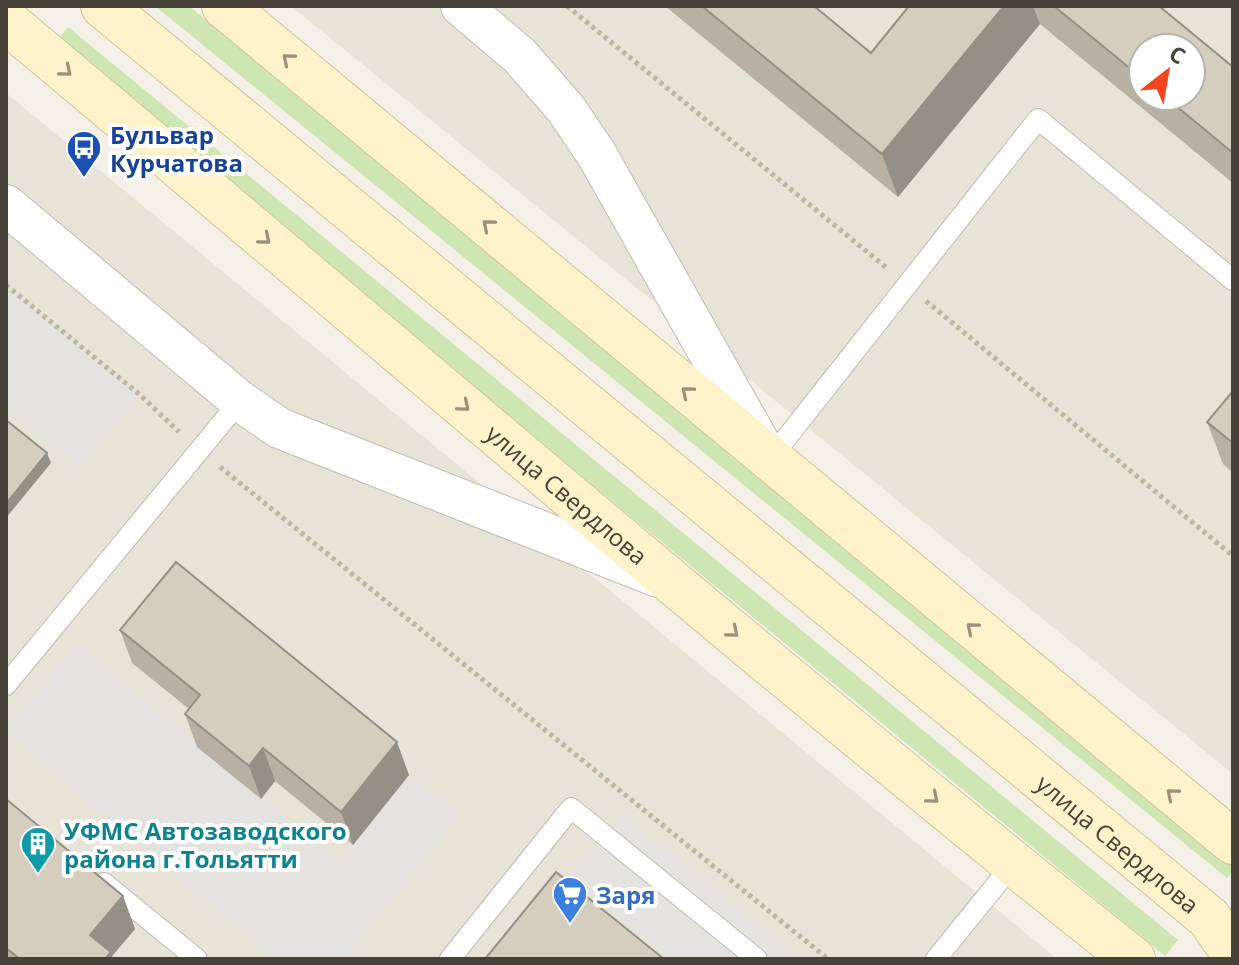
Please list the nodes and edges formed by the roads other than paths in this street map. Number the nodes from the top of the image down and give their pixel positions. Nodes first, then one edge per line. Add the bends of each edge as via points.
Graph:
1 (103, 6) edge
2 (224, 6) edge
3 (461, 6) edge
4 (6, 21) edge
5 (6, 205) edge
6 (1233, 280) edge
7 (240, 401) junction
8 (769, 460) junction
9 (673, 582) junction
10 (6, 685) edge
11 (1233, 842) edge
12 (1013, 864) junction
13 (90, 870) edge
14 (1227, 932) edge
15 (197, 959) edge
16 (450, 959) edge
17 (757, 959) edge
18 (936, 959) edge
19 (1133, 959) edge

1 - 14 main road, улица Свердлова
8 -> 2 main road
3 - 8 street via 520,56 566,109
4 -> 9 main road, улица Свердлова
5 - 7 street
6 - 8 lane via 1038,119
7 - 9 street via 279,428
7 - 10 lane
11 -> 8 main road
9 -> 12 main road, улица Свердлова
12 - 18 lane
12 - 19 main road, улица Свердлова
13 - 15 lane
16 - 17 lane via 571,808

